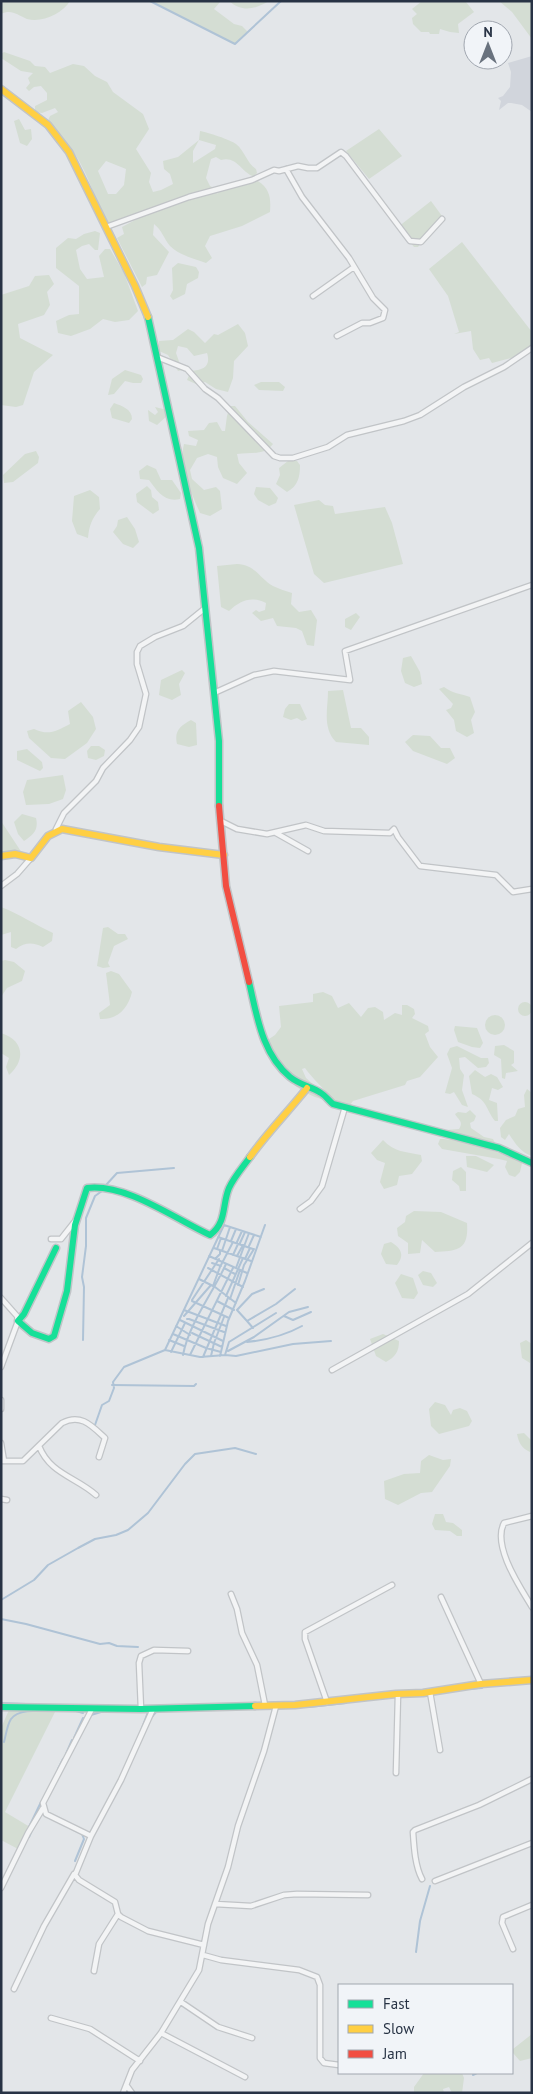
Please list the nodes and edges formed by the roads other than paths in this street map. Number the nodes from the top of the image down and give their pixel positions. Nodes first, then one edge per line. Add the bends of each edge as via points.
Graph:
1 (1, 89) edge
2 (286, 169) junction
3 (442, 219) dead end
4 (106, 228) junction
5 (354, 267) junction
6 (313, 296) dead end
7 (337, 336) dead end
8 (532, 348) edge
9 (157, 357) junction
10 (532, 585) edge
11 (204, 609) junction
12 (214, 693) junction
13 (220, 821) junction
14 (56, 830) junction
15 (275, 833) junction
16 (308, 851) dead end
17 (224, 855) junction
18 (1, 856) edge
19 (31, 858) junction
20 (1, 886) edge
21 (532, 889) edge
22 (307, 1088) junction
23 (345, 1108) junction
24 (532, 1163) edge
25 (300, 1209) dead end
26 (77, 1219) junction
27 (51, 1239) dead end
28 (532, 1243) edge
29 (56, 1248) dead end
30 (1, 1298) edge
31 (18, 1321) junction
32 (1, 1367) edge
33 (332, 1370) dead end
34 (1, 1400) edge
35 (1, 1409) edge
36 (1, 1443) edge
37 (39, 1446) junction
38 (99, 1457) dead end
39 (3, 1461) edge
40 (96, 1495) dead end
41 (532, 1516) edge
42 (392, 1585) dead end
43 (231, 1594) dead end
44 (441, 1597) dead end
45 (532, 1607) edge
46 (188, 1652) dead end
47 (532, 1680) edge
48 (481, 1684) junction
49 (430, 1692) junction
50 (398, 1694) junction
51 (328, 1702) junction
52 (265, 1705) junction
53 (276, 1706) junction
54 (1, 1707) edge
55 (92, 1709) junction
56 (141, 1709) junction
57 (153, 1709) junction
58 (440, 1750) dead end
59 (396, 1773) dead end
60 (532, 1779) edge
61 (44, 1806) junction
62 (39, 1814) junction
63 (46, 1814) junction
64 (91, 1836) junction
65 (532, 1843) edge
66 (75, 1872) junction
67 (422, 1879) dead end
68 (70, 1880) junction
69 (79, 1880) junction
70 (435, 1881) dead end
71 (1, 1888) edge
72 (368, 1895) dead end
73 (216, 1904) junction
74 (532, 1905) edge
75 (118, 1914) junction
76 (204, 1945) junction
77 (513, 1949) dead end
78 (203, 1955) junction
79 (94, 1971) dead end
80 (14, 1989) dead end
81 (181, 2002) junction
82 (51, 2018) dead end
83 (161, 2033) junction
84 (252, 2038) dead end
85 (140, 2061) junction
86 (338, 2064) edge
87 (245, 2077) dead end
88 (127, 2086) junction
89 (123, 2093) edge
90 (132, 2093) edge

1 - 4 street via 48,126 62,142
2 - 3 street via 298,166 317,168 341,152 410,241 421,242
2 - 4 street via 274,170
2 - 5 street via 302,197
4 - 9 street via 150,322
5 - 6 street
5 - 7 street via 385,314 378,320 362,323
8 - 9 street via 420,415 404,422 347,435 328,447 293,458 274,456 187,369
9 - 11 street via 200,548
10 - 12 street via 345,652 350,680 274,671 254,675
11 - 12 street
11 - 14 street via 183,626 140,646 137,664 146,694 139,727 103,768 96,781 64,814
12 - 13 street via 219,741
13 - 15 street via 236,829
13 - 17 street
14 - 17 street via 73,830 160,847
14 - 19 street via 49,834
15 - 16 street
15 - 21 street via 306,825 324,831 390,833 394,829 420,866 496,876 513,892
17 - 22 street via 231,910 268,1050 290,1078
18 - 19 street via 15,854
19 - 20 street
22 - 23 street
22 - 26 street via 263,1138 229,1188 225,1211 217,1230 210,1235 124,1194 93,1185 87,1188
23 - 24 street via 498,1147
23 - 25 street via 322,1186
26 - 27 street via 61,1239
26 - 31 street via 67,1291 54,1336 40,1338
28 - 33 street via 468,1294
29 - 31 street
30 - 31 street
31 - 32 street
34 - 35 street
36 - 39 street
37 - 38 street via 68,1419 82,1419 105,1438
37 - 39 street via 23,1461
37 - 40 street via 48,1463
41 - 45 street via 504,1524 500,1536 504,1553
42 - 51 street via 305,1632
43 - 52 street via 238,1609 242,1633 257,1664
44 - 48 street
46 - 56 street via 154,1650 141,1656
47 - 48 street
48 - 49 street
49 - 50 street
49 - 58 street
50 - 51 street
50 - 59 street
51 - 53 street
52 - 53 street
52 - 57 street
53 - 73 street
54 - 55 street
55 - 56 street
55 - 61 street via 49,1788
56 - 57 street
57 - 64 street
60 - 67 street via 413,1832
61 - 62 street
61 - 63 street
62 - 63 street
62 - 71 street
63 - 64 street
64 - 66 street
65 - 70 street
66 - 68 street
66 - 69 street
68 - 69 street
68 - 80 street
69 - 75 street via 111,1899
72 - 73 street via 297,1894 251,1906
73 - 76 street
74 - 77 street via 503,1917 502,1923
75 - 76 street via 148,1931
75 - 79 street via 99,1944
76 - 78 street
78 - 81 street via 197,1976
78 - 86 street via 299,1970 317,1977 320,1985 320,2058 324,2063
81 - 83 street
81 - 84 street via 223,2029
82 - 85 street via 90,2029
83 - 85 street
83 - 87 street
85 - 88 street via 129,2075
88 - 89 street
88 - 90 street

